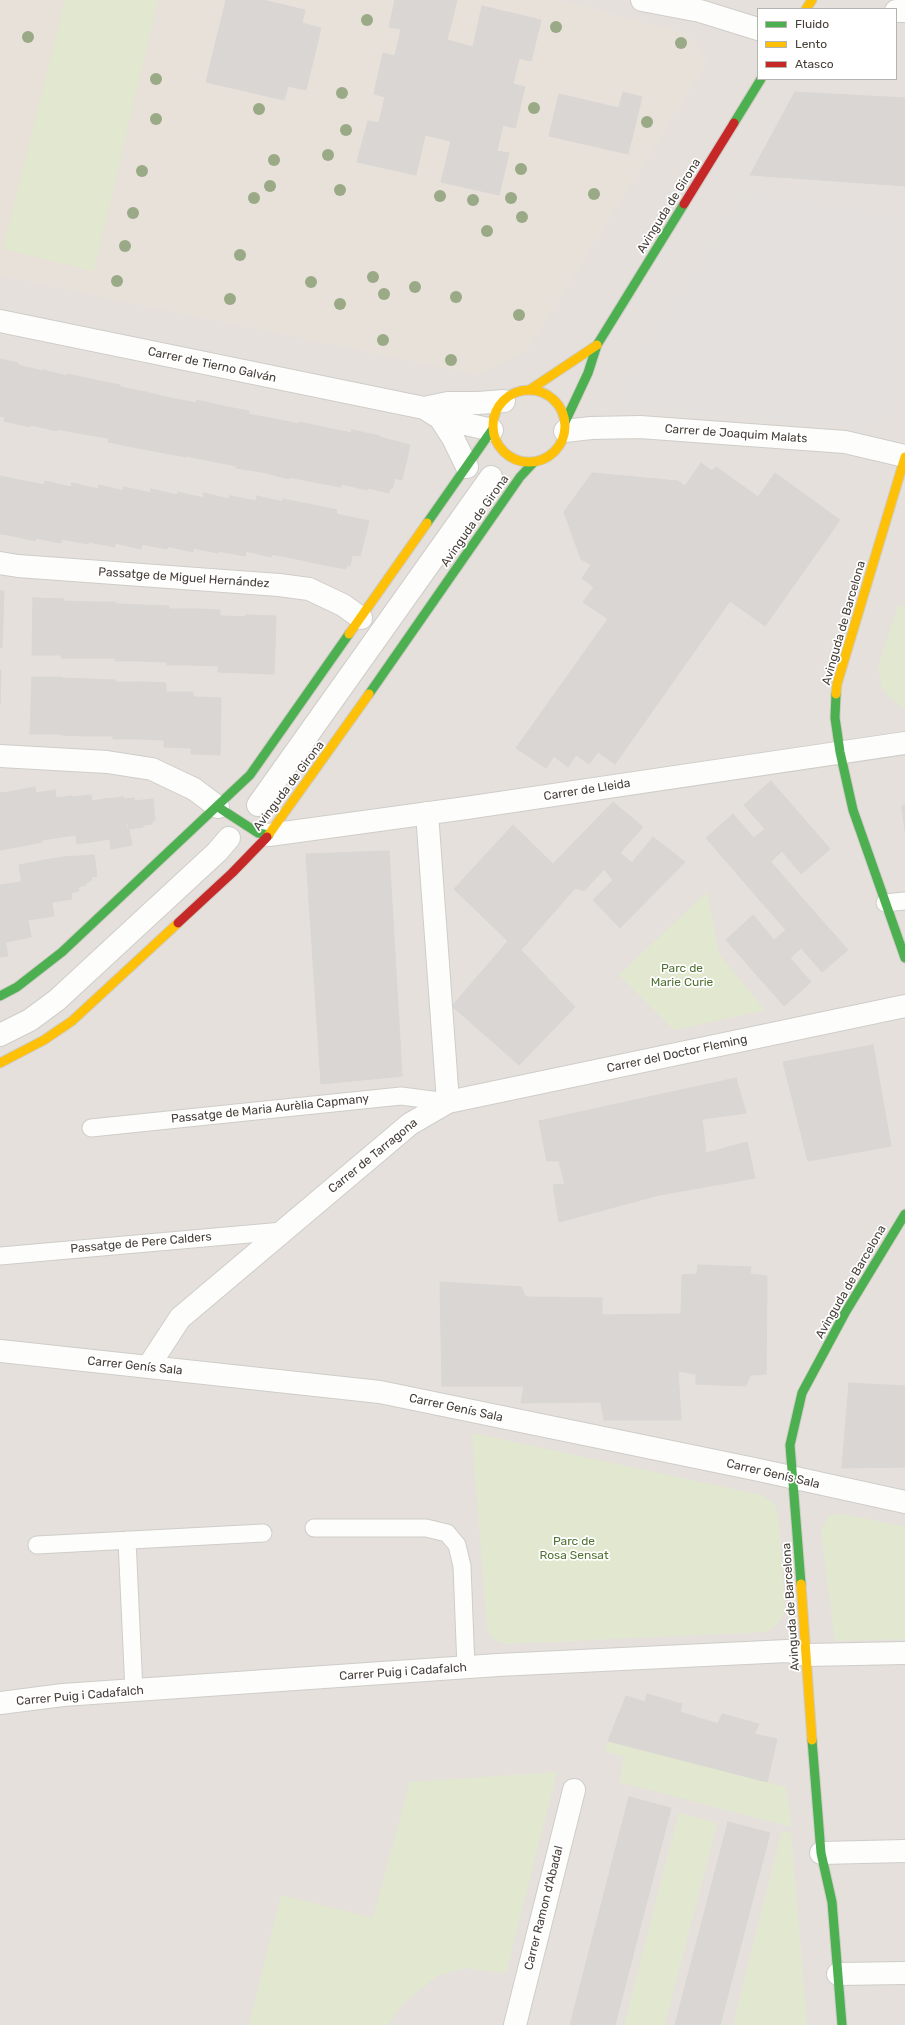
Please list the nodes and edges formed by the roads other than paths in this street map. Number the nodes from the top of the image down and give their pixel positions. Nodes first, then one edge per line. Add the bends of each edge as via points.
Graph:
1 (642, 0) edge
2 (757, 29) edge
3 (760, 80) edge
4 (0, 322) edge
5 (597, 345) junction
6 (531, 389) junction
7 (504, 400) junction
8 (432, 413) junction
9 (565, 427) junction
10 (492, 430) junction
11 (905, 457) edge
12 (534, 462) junction
13 (467, 467) junction
14 (491, 478) dead end
15 (0, 563) edge
16 (361, 618) junction
17 (905, 743) edge
18 (840, 752) junction
19 (3, 758) edge
20 (258, 805) dead end
21 (218, 807) junction
22 (427, 813) junction
23 (268, 835) junction
24 (229, 838) dead end
25 (905, 901) edge
26 (885, 903) junction
27 (905, 958) edge
28 (0, 996) edge
29 (905, 1006) edge
30 (0, 1035) edge
31 (0, 1063) edge
32 (448, 1102) junction
33 (91, 1128) dead end
34 (905, 1214) edge
35 (283, 1231) junction
36 (0, 1256) edge
37 (0, 1351) edge
38 (148, 1367) junction
39 (794, 1477) junction
40 (905, 1502) edge
41 (314, 1528) dead end
42 (263, 1533) dead end
43 (127, 1540) junction
44 (37, 1545) dead end
45 (905, 1653) edge
46 (807, 1655) junction
47 (466, 1668) junction
48 (134, 1691) junction
49 (0, 1703) edge
50 (574, 1790) dead end
51 (905, 1852) edge
52 (821, 1853) junction
53 (905, 1973) edge
54 (838, 1974) junction
55 (515, 2025) edge
56 (842, 2025) edge

1 - 2 street via 700,11
3 - 5 main road, Avinguda de Girona
4 - 8 street, Carrer de Tierno Galván
5 - 6 main road, Avinguda de Girona
5 - 9 main road, Avinguda de Girona
6 - 7 main road via 517,392
6 - 9 main road via 547,395 558,404
7 - 8 street via 448,403
7 - 10 main road via 495,412
8 - 10 street, Carrer de Tierno Galván
8 - 13 street via 453,438
9 - 11 street, Carrer de Joaquim Malats via 640,427 845,442
9 - 12 main road via 563,441 551,456
10 - 12 main road via 499,448 509,457 520,462
10 - 13 main road
11 - 18 main road, Avinguda de Barcelona via 837,684 835,718
12 - 23 main road, Avinguda de Girona via 520,477 323,762
13 - 16 main road
14 - 20 street
15 - 16 street, Passatge de Miguel Hernández via 309,589 343,605
16 - 21 main road via 250,775
17 - 18 street, Carrer de Lleida
18 - 22 street, Carrer de Lleida
18 - 26 main road, Avinguda de Barcelona via 853,810
19 - 21 street via 107,762 152,769 194,789
21 - 23 main road via 258,833
21 - 28 main road via 62,952 22,983
22 - 23 street, Carrer de Lleida
22 - 32 street
23 - 31 main road, Avinguda de Girona via 232,873 72,1021 44,1040
24 - 30 street via 57,1000 30,1020
25 - 26 lane
26 - 27 main road, Avinguda de Barcelona
29 - 32 street, Carrer del Doctor Fleming
32 - 33 lane, Passatge de Maria Aurèlia Capmany via 401,1096
32 - 35 street, Carrer de Tarragona via 410,1124
34 - 39 main road, Avinguda de Barcelona via 845,1313 802,1393 790,1445
35 - 36 lane, Passatge de Pere Calders
35 - 38 street, Carrer de Tarragona via 180,1318
37 - 38 street, Carrer Genís Sala
38 - 39 street, Carrer Genís Sala via 380,1392
39 - 40 street, Carrer Genís Sala
39 - 46 main road, Avinguda de Barcelona
41 - 47 lane via 426,1528 447,1533 457,1545 462,1566
42 - 43 lane
43 - 44 lane
43 - 48 lane
45 - 46 street, Carrer Puig i Cadafalch
46 - 47 street, Carrer Puig i Cadafalch via 787,1652
46 - 52 main road, Avinguda de Barcelona
47 - 48 street, Carrer Puig i Cadafalch
48 - 49 street, Carrer Puig i Cadafalch via 63,1695
50 - 55 street, Carrer Ramon d'Abadal
51 - 52 street
52 - 54 main road, Avinguda de Barcelona via 832,1902
53 - 54 street
54 - 56 main road, Avinguda de Barcelona

